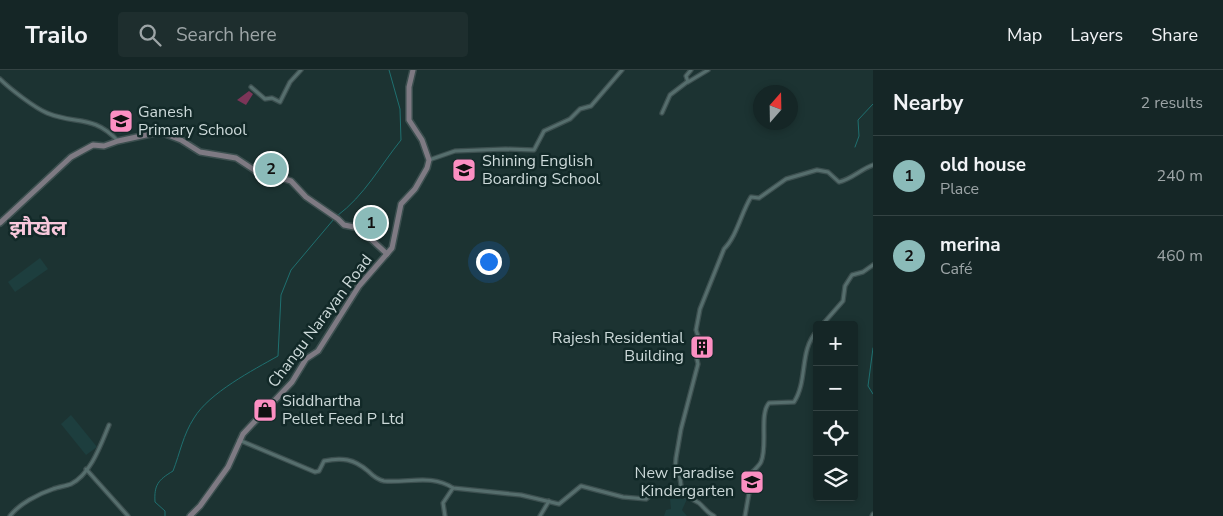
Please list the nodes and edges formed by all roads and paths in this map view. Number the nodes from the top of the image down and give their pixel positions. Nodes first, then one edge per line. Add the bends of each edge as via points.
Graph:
1 (301, 70) edge
2 (413, 70) edge
3 (622, 70) edge
4 (691, 70) edge
5 (708, 70) edge
6 (0, 79) edge
7 (687, 82) junction
8 (251, 87) dead end
9 (662, 113) dead end
10 (118, 141) junction
11 (428, 160) junction
12 (873, 165) edge
13 (0, 223) edge
14 (388, 254) junction
15 (873, 265) edge
16 (826, 321) edge
17 (813, 335) edge
18 (109, 425) dead end
19 (239, 440) junction
20 (86, 469) junction
21 (453, 488) junction
22 (682, 493) junction
23 (549, 501) junction
24 (10, 516) edge
25 (128, 516) edge
26 (190, 516) edge
27 (445, 516) edge
28 (540, 516) edge
29 (714, 516) edge
30 (745, 516) edge

1 - 8 street via 288,85 280,102 265,99
2 - 11 main road via 409,87 409,120 422,140
3 - 11 street via 591,106 580,109 570,119 544,131 534,150 454,151
4 - 7 street via 686,76
5 - 7 street
6 - 10 street via 48,114 98,124
7 - 9 street via 670,95
10 - 13 main road via 104,146 93,145 71,157
10 - 14 main road via 160,132 200,152 236,158 268,179 278,176 291,181 306,197 344,225 359,228
11 - 14 main road, Changu Narayan Road via 415,189 401,204 395,240
12 - 22 street via 839,182 828,172 817,170 786,179 759,198 751,197 746,205 700,309 696,330 698,364 676,458 675,470
14 - 19 main road, Changu Narayan Road via 359,286 318,351 306,359 292,382
15 - 16 street via 852,275 844,286 844,301
17 - 30 street via 803,380 794,402 769,402 766,406 761,463 745,480 749,494
18 - 20 street via 96,456
19 - 21 street via 315,472 324,461 349,459 382,481 431,480
19 - 26 main road, Changu Narayan Road via 228,467
20 - 24 street via 71,484 36,496
20 - 25 street
21 - 23 street
21 - 27 street via 443,503
22 - 23 street via 656,490 646,499 623,497 581,486 559,504
22 - 29 street
23 - 28 street

